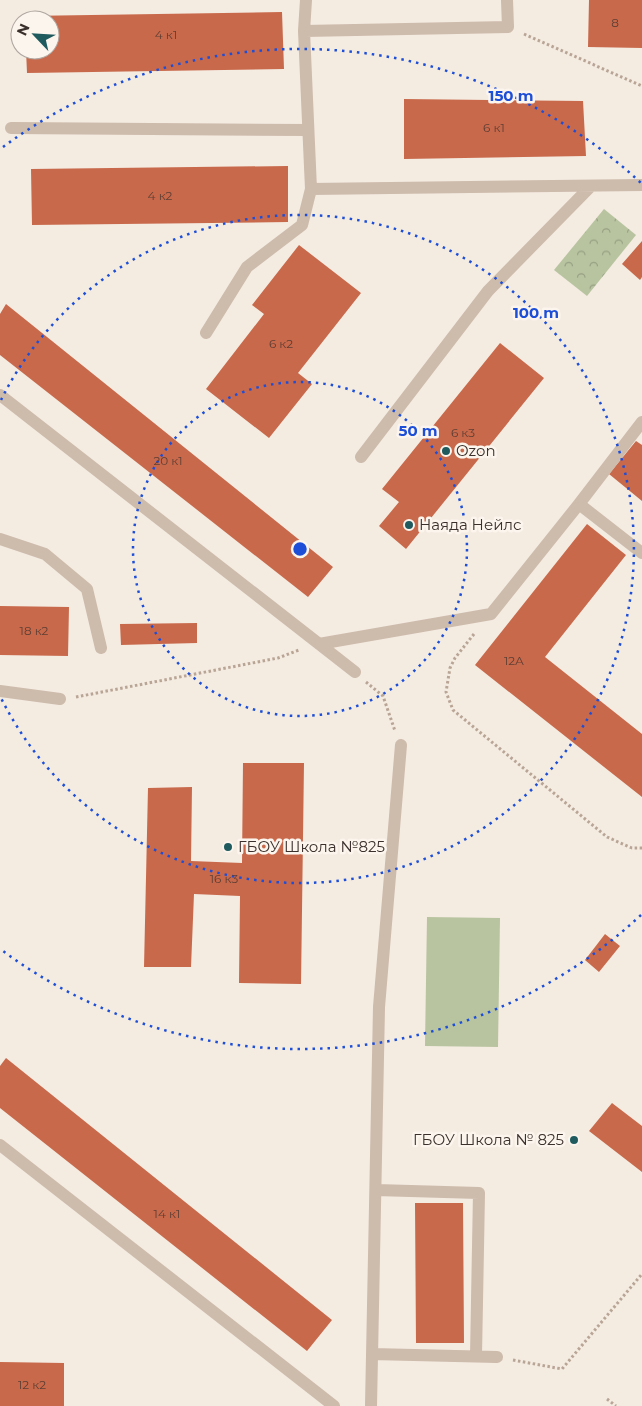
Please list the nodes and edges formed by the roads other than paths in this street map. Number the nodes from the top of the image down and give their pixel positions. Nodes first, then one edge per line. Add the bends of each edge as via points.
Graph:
1 (306, 0) edge
2 (507, 0) edge
3 (304, 31) junction
4 (11, 128) dead end
5 (308, 130) junction
6 (642, 185) edge
7 (591, 186) junction
8 (312, 189) junction
9 (206, 333) dead end
10 (0, 395) edge
11 (642, 422) edge
12 (361, 457) dead end
13 (579, 504) junction
14 (0, 539) edge
15 (642, 553) edge
16 (319, 644) junction
17 (101, 648) dead end
18 (355, 672) road end
19 (0, 691) edge
20 (60, 699) road end
21 (401, 746) road end
22 (0, 1145) edge
23 (376, 1190) junction
24 (372, 1354) junction
25 (476, 1356) junction
26 (497, 1356) road end
27 (334, 1406) edge
28 (372, 1406) edge

1 - 3 lane
2 - 3 lane via 508,27
3 - 5 lane
4 - 5 lane
5 - 8 lane
6 - 7 lane
7 - 8 lane
7 - 12 lane via 488,291
8 - 9 lane via 302,225 247,267
10 - 16 lane
11 - 13 lane
13 - 15 lane
13 - 16 lane via 490,614
14 - 17 lane via 45,554 87,589
16 - 18 lane
19 - 20 lane
21 - 23 lane via 379,1007
22 - 27 lane
23 - 24 lane
23 - 25 lane via 479,1193
24 - 25 lane
24 - 28 lane
25 - 26 lane

